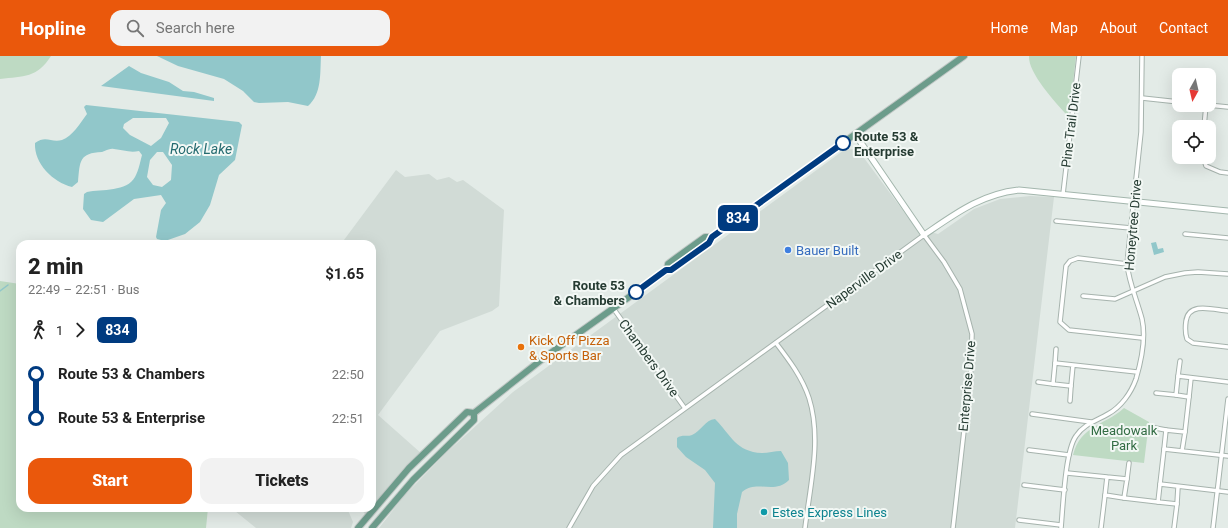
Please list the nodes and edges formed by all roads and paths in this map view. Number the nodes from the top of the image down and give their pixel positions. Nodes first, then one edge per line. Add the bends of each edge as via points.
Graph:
1 (964, 56) edge
2 (1079, 56) edge
3 (1142, 56) edge
4 (1142, 98) junction
5 (1172, 101) edge
6 (1216, 106) edge
7 (1228, 107) edge
8 (855, 134) junction
9 (1205, 164) edge
10 (1228, 173) edge
11 (1063, 194) junction
12 (1134, 201) junction
13 (1228, 210) edge
14 (1056, 221) dead end
15 (1131, 228) junction
16 (1185, 234) dead end
17 (924, 235) junction
18 (1228, 238) edge
19 (1127, 264) junction
20 (1228, 274) edge
21 (1133, 292) junction
22 (1083, 296) dead end
23 (613, 308) junction
24 (1228, 311) edge
25 (1142, 338) junction
26 (776, 343) junction
27 (1228, 347) edge
28 (1056, 349) dead end
29 (1180, 361) dead end
30 (1055, 363) junction
31 (1073, 365) junction
32 (1137, 372) junction
33 (1178, 376) junction
34 (1191, 378) junction
35 (1038, 382) dead end
36 (1228, 382) edge
37 (1053, 384) junction
38 (1071, 386) junction
39 (1156, 393) dead end
40 (1176, 395) junction
41 (1189, 396) junction
42 (1228, 399) edge
43 (1070, 402) dead end
44 (684, 408) junction
45 (474, 413) junction
46 (1032, 414) dead end
47 (1091, 422) junction
48 (1150, 427) dead end
49 (1166, 430) junction
50 (1185, 432) junction
51 (1164, 449) junction
52 (1029, 450) dead end
53 (1182, 451) junction
54 (1069, 455) junction
55 (1222, 456) junction
56 (1228, 456) edge
57 (1129, 463) dead end
58 (1067, 473) junction
59 (1107, 477) junction
60 (1127, 479) junction
61 (1160, 484) junction
62 (1024, 485) dead end
63 (1178, 486) junction
64 (1065, 490) junction
65 (1218, 491) junction
66 (1228, 492) edge
67 (1105, 496) junction
68 (1124, 498) junction
69 (1158, 502) junction
70 (1177, 504) junction
71 (376, 507) edge
72 (372, 512) edge
73 (366, 519) junction
74 (1020, 520) dead end
75 (1061, 526) edge
76 (360, 527) edge
77 (371, 528) edge
78 (570, 528) edge
79 (805, 528) edge
80 (953, 528) edge
81 (1102, 528) edge
82 (1174, 528) edge
83 (1213, 528) edge

1 - 8 main road
2 - 11 street, Pine Trail Drive
3 - 4 street, Honeytree Drive
4 - 5 street
4 - 12 street, Honeytree Drive
6 - 7 street
8 - 17 street, Enterprise Drive
8 - 23 main road via 712,237 709,243
9 - 10 street via 1220,172
11 - 12 street, Naperville Drive
11 - 17 street, Naperville Drive via 1019,190 995,194 968,206
12 - 13 street, Naperville Drive
12 - 15 street, Honeytree Drive
14 - 15 street
15 - 19 street, Honeytree Drive
16 - 18 street
17 - 26 street, Naperville Drive
17 - 80 street, Enterprise Drive via 957,284 966,307 972,334 971,369
19 - 21 street, Honeytree Drive
19 - 25 street via 1078,258 1068,263 1061,325 1069,330
20 - 21 street via 1185,273 1165,277
21 - 22 street via 1115,299
21 - 25 street, Honeytree Drive via 1142,320
23 - 44 street, Chambers Drive
23 - 45 main road via 522,374
24 - 27 street via 1195,308 1190,310 1186,317 1184,332 1187,340 1193,343
25 - 32 street, Honeytree Drive
26 - 44 street, Naperville Drive
26 - 79 street via 800,377 809,397 813,420 814,448
28 - 30 street
29 - 33 street
30 - 31 street
30 - 37 street
31 - 32 street
31 - 38 street
32 - 47 street, Honeytree Drive via 1132,389 1122,403 1109,414
33 - 34 street
33 - 40 street
34 - 36 street
34 - 41 street
35 - 37 street
37 - 38 street
38 - 43 street
39 - 40 street
40 - 41 street
41 - 50 street
42 - 55 street
44 - 78 street, Naperville Drive via 621,455 593,486
45 - 71 main road via 467,412 433,444
45 - 77 main road via 474,420 413,480
46 - 47 street
47 - 54 street, Honeytree Drive via 1076,435
48 - 49 street
49 - 50 street
49 - 51 street
50 - 53 street
51 - 53 street
51 - 61 street
52 - 54 street
53 - 55 street
54 - 58 street, Honeytree Drive
55 - 56 street
55 - 65 street
57 - 60 street
58 - 59 street
58 - 64 street, Honeytree Drive
59 - 60 street
59 - 67 street
60 - 68 street
61 - 63 street
61 - 69 street
62 - 64 street
63 - 65 street
63 - 70 street
64 - 75 street, Honeytree Drive
65 - 66 street
65 - 83 street
67 - 68 street
67 - 81 street
68 - 69 street
69 - 70 street
70 - 82 street
72 - 73 main road
73 - 76 main road
73 - 77 main road
74 - 75 street

